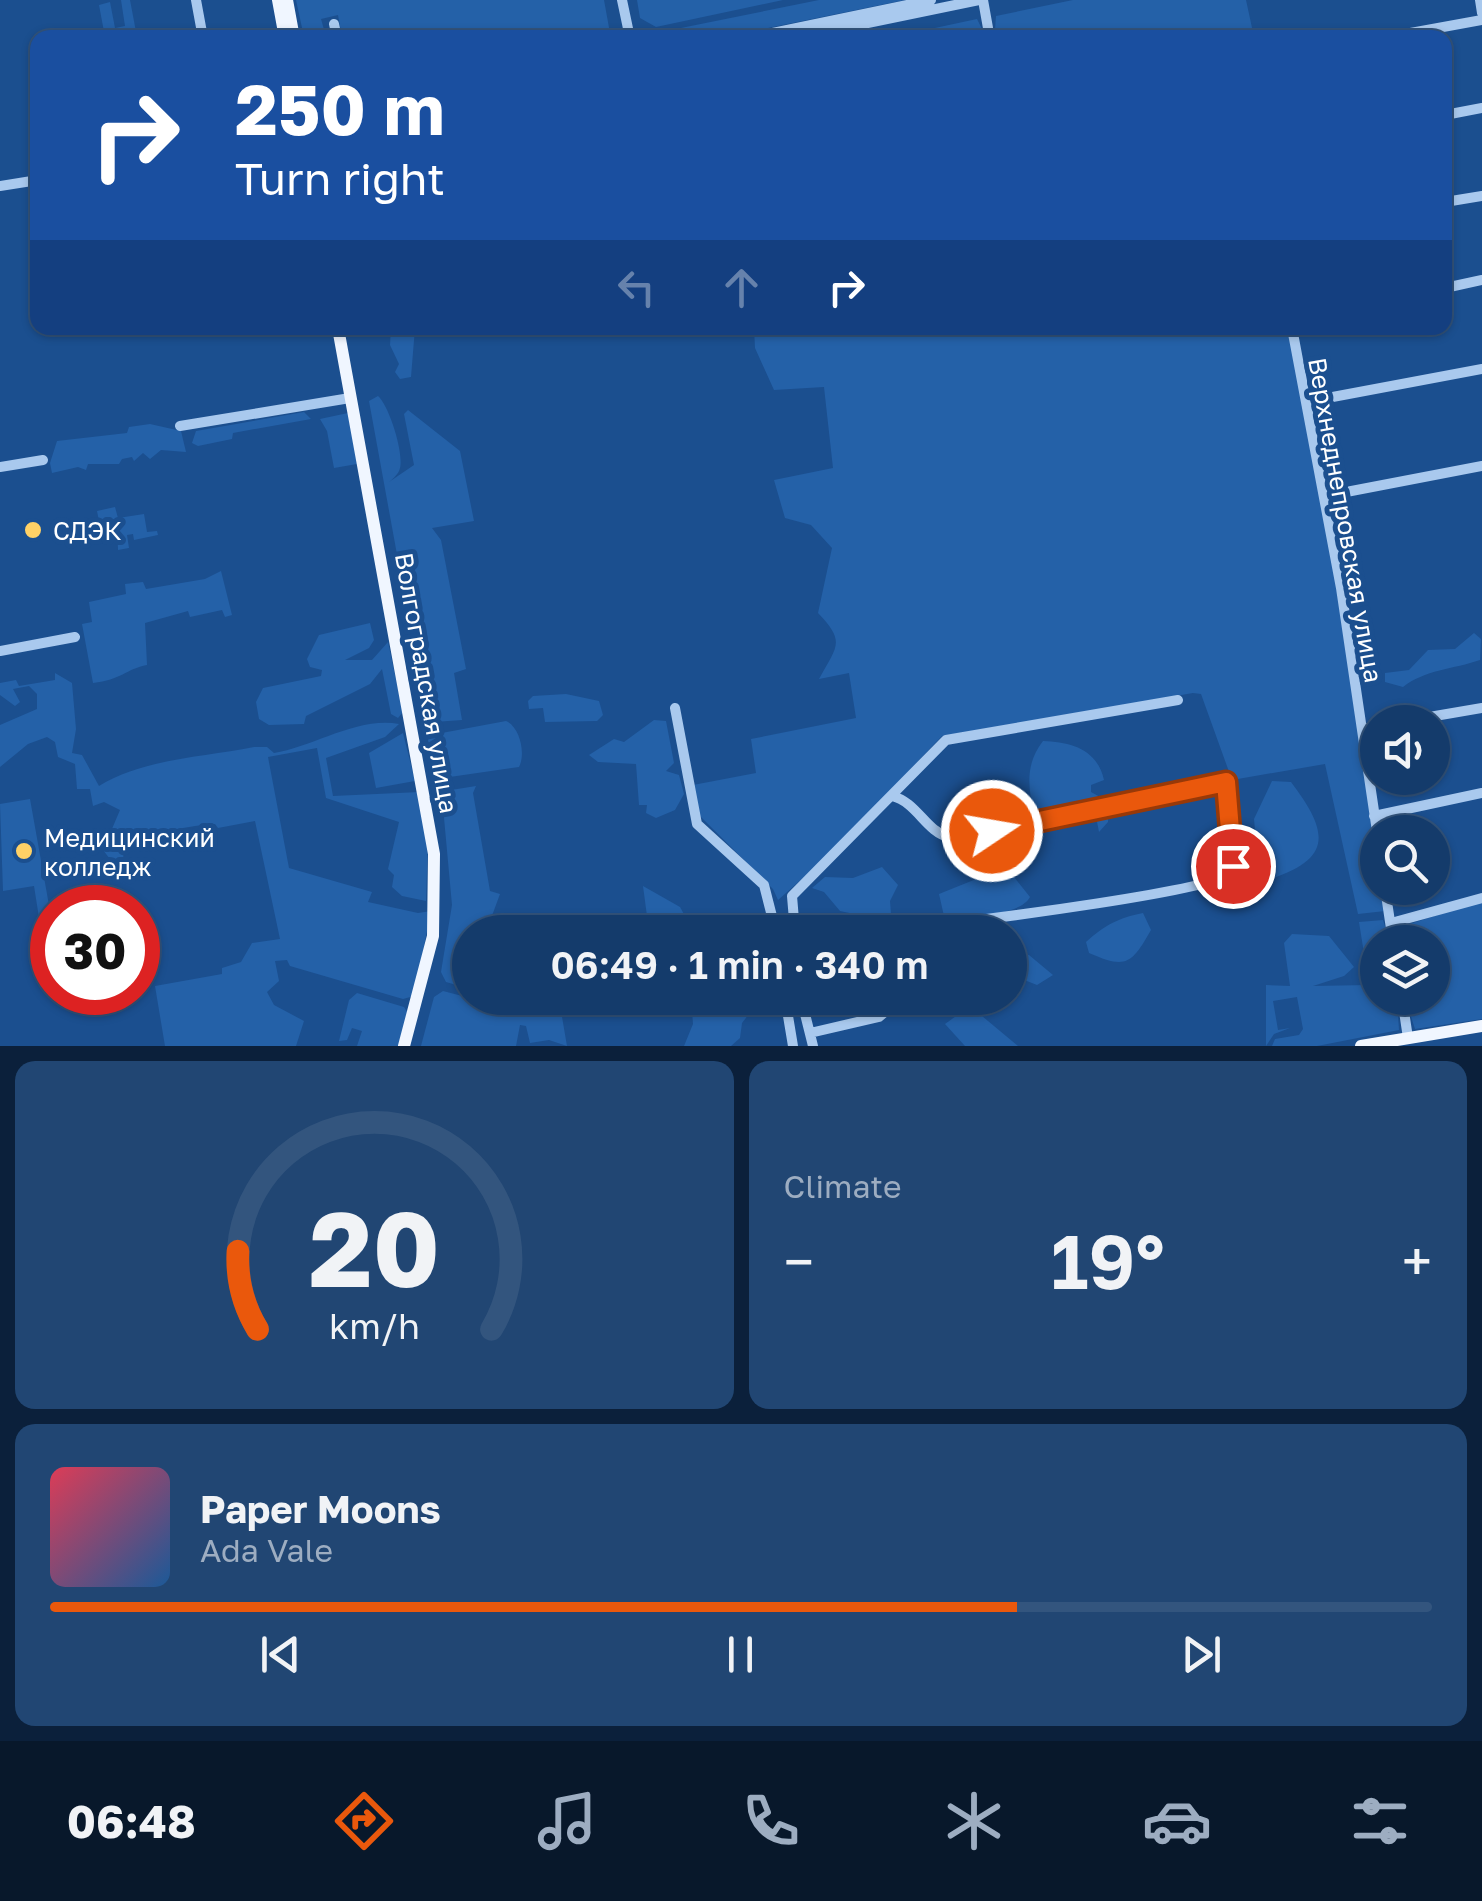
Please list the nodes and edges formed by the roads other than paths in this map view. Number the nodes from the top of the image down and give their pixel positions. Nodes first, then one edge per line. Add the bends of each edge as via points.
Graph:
1 (196, 0) edge
2 (278, 0) edge
3 (287, 0) edge
4 (622, 0) edge
5 (931, 0) edge
6 (981, 0) edge
7 (1480, 0) edge
8 (1482, 16) edge
9 (334, 24) dead end
10 (988, 28) dead end
11 (202, 30) edge
12 (284, 30) edge
13 (293, 30) edge
14 (335, 30) edge
15 (628, 30) edge
16 (787, 30) edge
17 (835, 30) edge
18 (1420, 30) edge
19 (1482, 108) edge
20 (1452, 114) edge
21 (30, 181) edge
22 (0, 186) edge
23 (1482, 196) edge
24 (1452, 201) edge
25 (1482, 280) edge
26 (1452, 286) edge
27 (339, 335) edge
28 (347, 335) edge
29 (1293, 335) edge
30 (1482, 368) edge
31 (350, 398) junction
32 (1306, 402) junction
33 (180, 426) dead end
34 (43, 460) dead end
35 (1482, 466) edge
36 (0, 468) edge
37 (1341, 493) dead end
38 (374, 500) junction
39 (75, 636) dead end
40 (0, 651) edge
41 (1178, 700) dead end
42 (675, 708) dead end
43 (1482, 708) edge
44 (1450, 713) edge
45 (1360, 717) edge
46 (1482, 792) edge
47 (892, 796) junction
48 (1378, 815) edge
49 (792, 896) junction
50 (1482, 898) edge
51 (1388, 905) edge
52 (773, 915) edge
53 (777, 915) edge
54 (794, 915) edge
55 (1017, 915) edge
56 (1391, 922) junction
57 (1391, 925) edge
58 (788, 1015) edge
59 (805, 1015) edge
60 (884, 1015) edge
61 (1405, 1015) edge
62 (1482, 1026) edge
63 (810, 1033) junction
64 (1408, 1038) junction
65 (1424, 1041) edge
66 (408, 1046) edge
67 (793, 1046) edge
68 (813, 1046) edge
69 (1361, 1046) edge

1 - 11 street
2 - 12 main road
3 - 13 main road
4 - 15 street
5 - 16 street
6 - 10 street
6 - 17 street
7 - 8 street
8 - 18 street
9 - 14 street
19 - 20 street
21 - 22 street
23 - 24 street
25 - 26 street
27 - 31 main road, Волгоградская улица
28 - 38 main road, Волгоградская улица
29 - 32 street, Верхнеднепровская улица
30 - 32 street
31 - 33 street
31 - 38 main road, Волгоградская улица
32 - 45 street, Верхнеднепровская улица
34 - 36 street
35 - 37 street
38 - 66 main road, Волгоградская улица via 443,879 439,938
39 - 40 street
41 - 47 street via 955,737 932,750
42 - 52 street via 697,824 764,885
43 - 44 street
46 - 48 street
47 - 49 street
47 - 55 street via 949,837 1226,782 1230,878
49 - 53 street
49 - 54 street
50 - 56 street
51 - 56 street
56 - 57 street
58 - 67 street
59 - 63 street
60 - 63 street
61 - 64 street
62 - 65 main road
63 - 68 street
64 - 65 main road
64 - 69 main road

